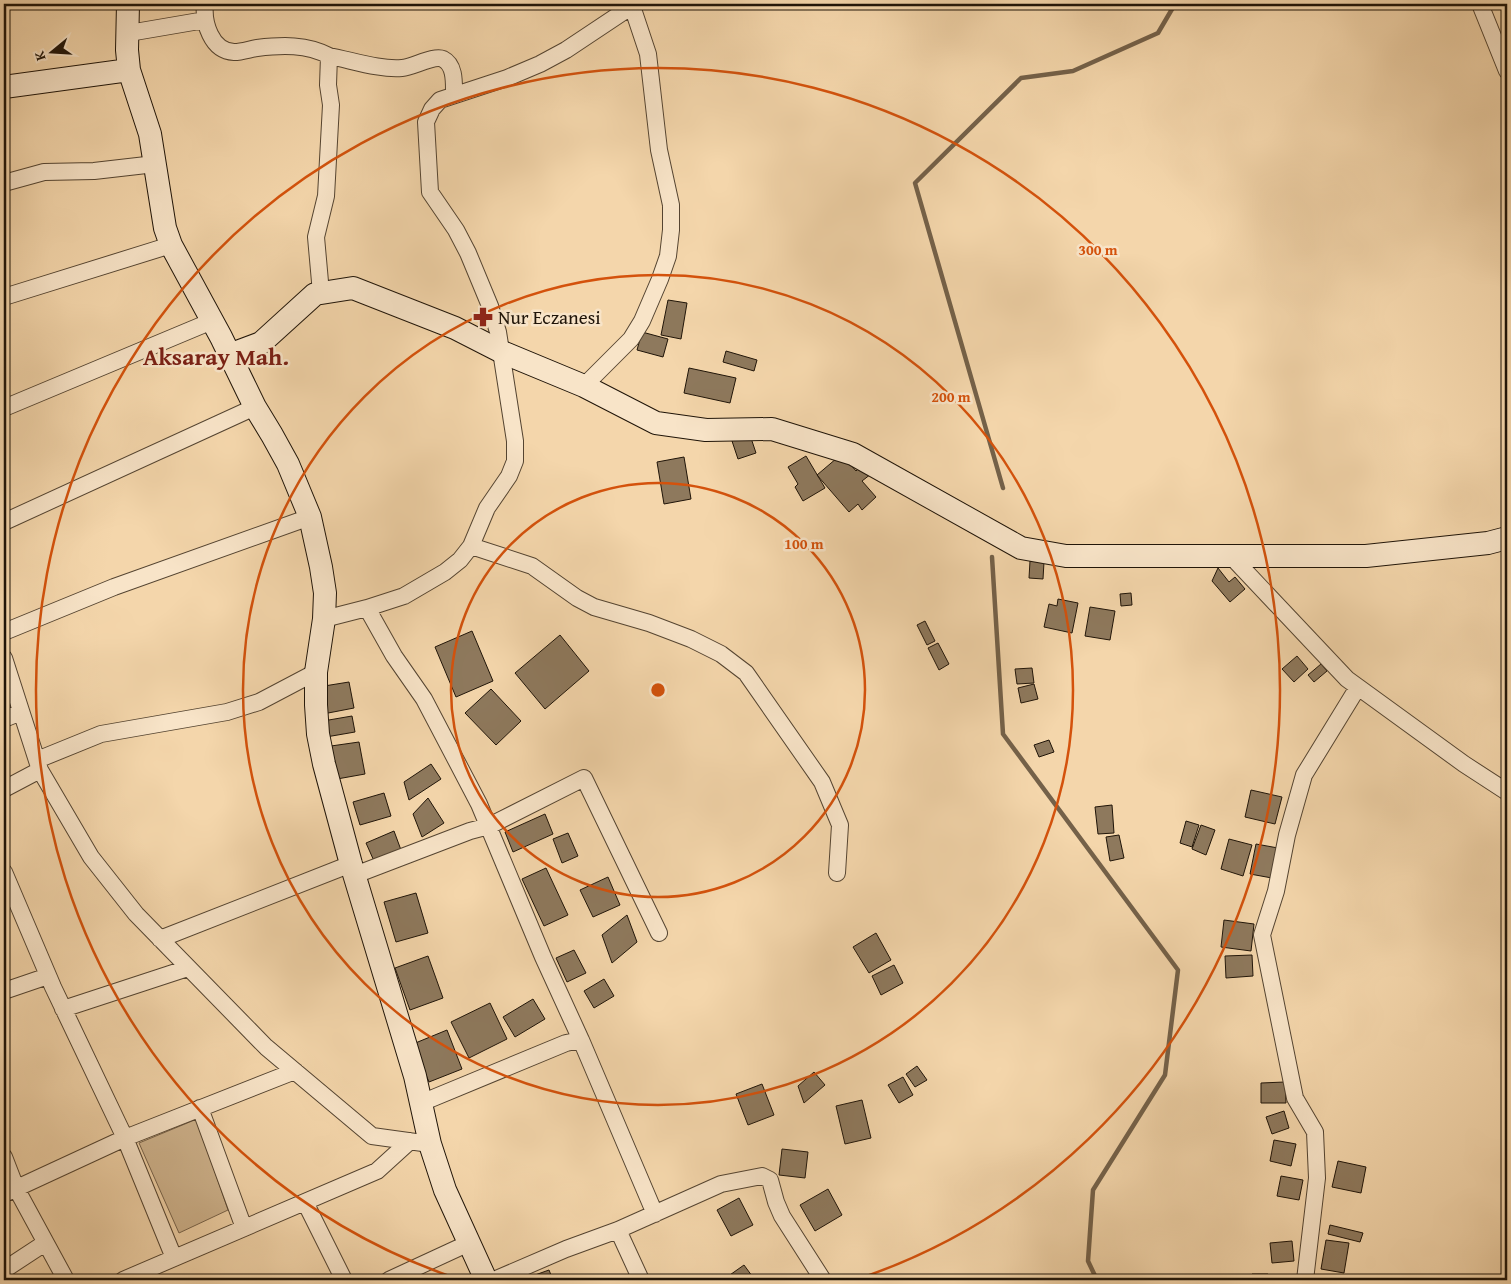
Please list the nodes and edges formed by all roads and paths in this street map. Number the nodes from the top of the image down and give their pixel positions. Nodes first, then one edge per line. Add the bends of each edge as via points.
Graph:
1 (128, 4) edge
2 (1480, 4) edge
3 (634, 5) edge
4 (205, 12) edge
5 (129, 33) junction
6 (329, 56) junction
7 (129, 70) junction
8 (1507, 71) edge
9 (4, 87) edge
10 (454, 94) junction
11 (155, 164) junction
12 (4, 183) edge
13 (171, 245) junction
14 (321, 293) junction
15 (4, 298) edge
16 (212, 321) junction
17 (502, 352) junction
18 (229, 355) junction
19 (584, 386) junction
20 (255, 407) junction
21 (4, 408) edge
22 (310, 517) junction
23 (4, 522) edge
24 (1507, 538) edge
25 (471, 546) junction
26 (1230, 555) junction
27 (366, 608) junction
28 (324, 619) junction
29 (4, 632) edge
30 (4, 658) edge
31 (316, 672) junction
32 (1358, 687) junction
33 (21, 712) junction
34 (4, 719) edge
35 (39, 765) junction
36 (4, 789) edge
37 (1507, 792) edge
38 (490, 826) junction
39 (353, 870) junction
40 (4, 872) edge
41 (836, 873) dead end
42 (659, 933) dead end
43 (160, 939) junction
44 (188, 968) junction
45 (48, 976) junction
46 (4, 992) edge
47 (64, 1009) junction
48 (581, 1040) junction
49 (295, 1071) junction
50 (421, 1103) junction
51 (200, 1108) junction
52 (125, 1138) junction
53 (420, 1143) junction
54 (4, 1157) edge
55 (10, 1191) edge
56 (305, 1202) junction
57 (655, 1214) junction
58 (244, 1228) junction
59 (618, 1230) junction
60 (45, 1243) junction
61 (469, 1243) junction
62 (174, 1258) junction
63 (4, 1270) edge
64 (66, 1280) edge
65 (123, 1280) edge
66 (344, 1280) edge
67 (389, 1280) edge
68 (486, 1280) edge
69 (494, 1280) edge
70 (641, 1280) edge
71 (823, 1280) edge
72 (1305, 1280) edge

1 - 5 street
2 - 8 street
3 - 10 street via 540,64
3 - 19 street via 648,54 659,150 671,205 668,256 642,321 631,339
4 - 5 street
4 - 6 street via 208,31 214,40 233,52 294,46 318,50
5 - 7 street
6 - 10 street via 393,69 440,58 452,70
6 - 14 street via 331,105 326,196 316,237
7 - 9 street
7 - 11 street via 144,112
10 - 17 street via 432,108 426,122 430,192 468,253 490,306
11 - 12 street via 94,171 44,172
11 - 13 street via 161,209
13 - 15 street
13 - 16 street
14 - 17 street via 352,288 455,328
14 - 18 street via 315,294 261,343
16 - 18 street
16 - 21 street
17 - 19 street
17 - 25 street via 515,461 509,476 487,508
18 - 20 street
19 - 26 street via 656,423 706,430 772,429 853,454 1021,548 1066,556
20 - 22 street via 288,464
20 - 23 street
22 - 28 street via 325,593
22 - 29 street via 114,587
24 - 26 street via 1488,543 1366,556
25 - 27 street via 445,572 404,596
25 - 41 street via 532,566 594,607 691,638 721,654 746,674 822,782 840,825
26 - 32 street
27 - 28 street
27 - 38 street via 424,699
28 - 31 street
30 - 33 street
31 - 35 street via 259,702 227,712 101,734
31 - 39 street via 318,734
32 - 37 street
32 - 72 street via 1304,775 1262,935 1295,1098 1315,1132 1317,1178
33 - 34 street
33 - 35 street
35 - 36 street
35 - 43 street via 91,857
38 - 39 street
38 - 42 street via 584,778
38 - 48 street via 506,871
39 - 43 street
39 - 50 street
40 - 45 street
43 - 44 street
44 - 47 street
44 - 49 street via 266,1047
45 - 46 street
45 - 47 street
47 - 52 street
48 - 50 street via 566,1043
48 - 57 street
49 - 51 street
49 - 53 street via 372,1136
50 - 53 street
51 - 52 street
51 - 58 street
52 - 55 street
52 - 62 street
53 - 56 street via 376,1171
53 - 61 street
54 - 55 street
55 - 60 street
56 - 58 street
56 - 66 street
57 - 59 street
57 - 71 street via 721,1184 767,1177 782,1216
58 - 62 street
59 - 69 street
59 - 70 street
60 - 63 street
60 - 64 street
61 - 67 street
61 - 68 street
62 - 65 street

